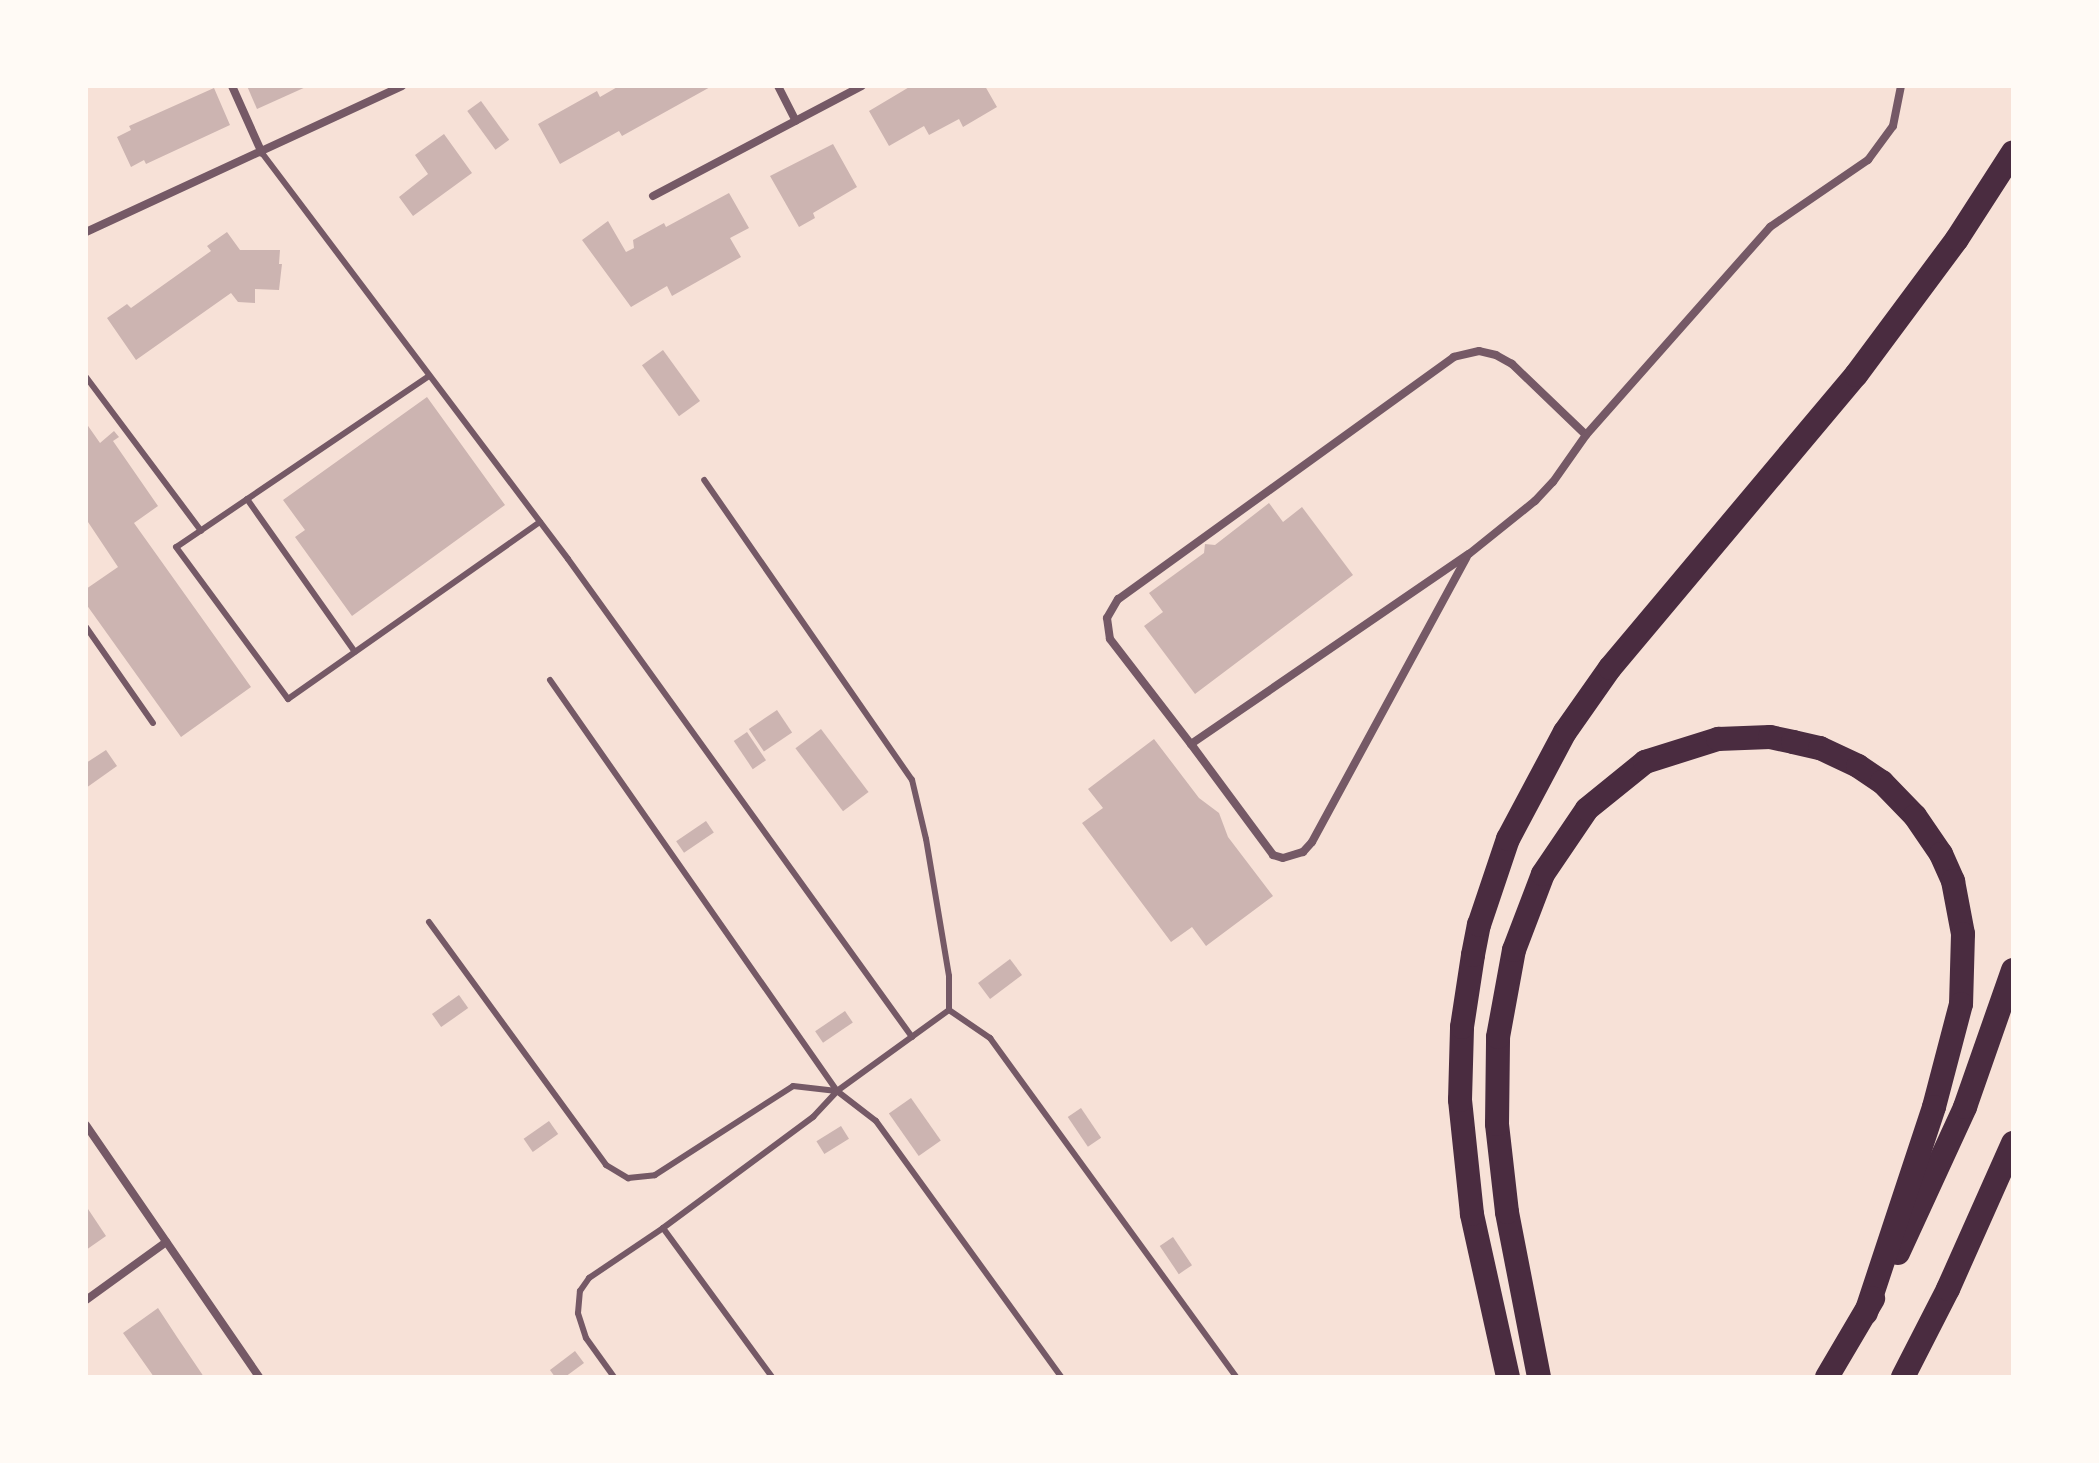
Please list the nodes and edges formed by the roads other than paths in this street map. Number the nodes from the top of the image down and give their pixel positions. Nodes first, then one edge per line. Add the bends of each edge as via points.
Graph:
1 (232, 86) edge
2 (402, 86) edge
3 (778, 86) edge
4 (862, 86) edge
5 (1901, 86) edge
6 (796, 121) junction
7 (2013, 152) edge
8 (262, 153) junction
9 (653, 196) dead end
10 (86, 232) edge
11 (429, 376) junction
12 (86, 377) edge
13 (1586, 435) junction
14 (704, 480) dead end
15 (247, 499) junction
16 (540, 522) junction
17 (201, 531) junction
18 (1469, 554) junction
19 (86, 627) edge
20 (355, 652) junction
21 (550, 680) dead end
22 (153, 723) dead end
23 (1191, 744) junction
24 (429, 922) dead end
25 (2013, 970) edge
26 (949, 1010) junction
27 (912, 1037) junction
28 (837, 1091) junction
29 (86, 1125) edge
30 (2013, 1143) edge
31 (663, 1228) junction
32 (166, 1242) junction
33 (86, 1300) edge
34 (1866, 1313) junction
35 (259, 1377) edge
36 (614, 1377) edge
37 (772, 1377) edge
38 (1061, 1377) edge
39 (1236, 1377) edge
40 (1508, 1377) edge
41 (1539, 1377) edge
42 (1827, 1377) edge
43 (1903, 1377) edge

1 - 8 street
2 - 8 street
3 - 6 street
4 - 6 street
5 - 13 street via 1893,126 1868,160 1770,227
6 - 9 street
7 - 40 highway via 1957,239 1856,375 1610,668 1565,732 1508,839 1473,955 1460,1087 1465,1173
8 - 10 street
8 - 11 lane
11 - 15 lane
11 - 16 lane
12 - 17 lane
13 - 18 street via 1535,501
13 - 23 street via 1512,364 1496,355 1466,352 1118,599 1107,618 1110,639
14 - 26 lane via 912,780 949,976
15 - 17 lane
15 - 20 lane
16 - 20 lane
16 - 27 lane
17 - 20 lane via 176,547 288,699
18 - 23 street
18 - 23 street via 1303,852 1273,855
19 - 22 lane
21 - 28 lane
24 - 28 lane via 606,1165 628,1178 655,1175 793,1086
25 - 34 highway via 1981,1066 1928,1194
26 - 27 lane
26 - 39 lane via 990,1038
27 - 28 lane
28 - 31 lane via 813,1117
28 - 38 lane via 876,1121
29 - 32 street
30 - 43 highway
31 - 36 lane via 589,1278 580,1291 578,1313 586,1338
31 - 37 lane
32 - 33 street
32 - 35 street
34 - 41 highway via 1934,1107 1961,1004 1965,960 1953,881 1915,816 1858,766 1820,748 1770,737 1718,739 1645,762 1587,809 1543,874 1514,950 1498,1037 1497,1124 1507,1212
34 - 42 highway

